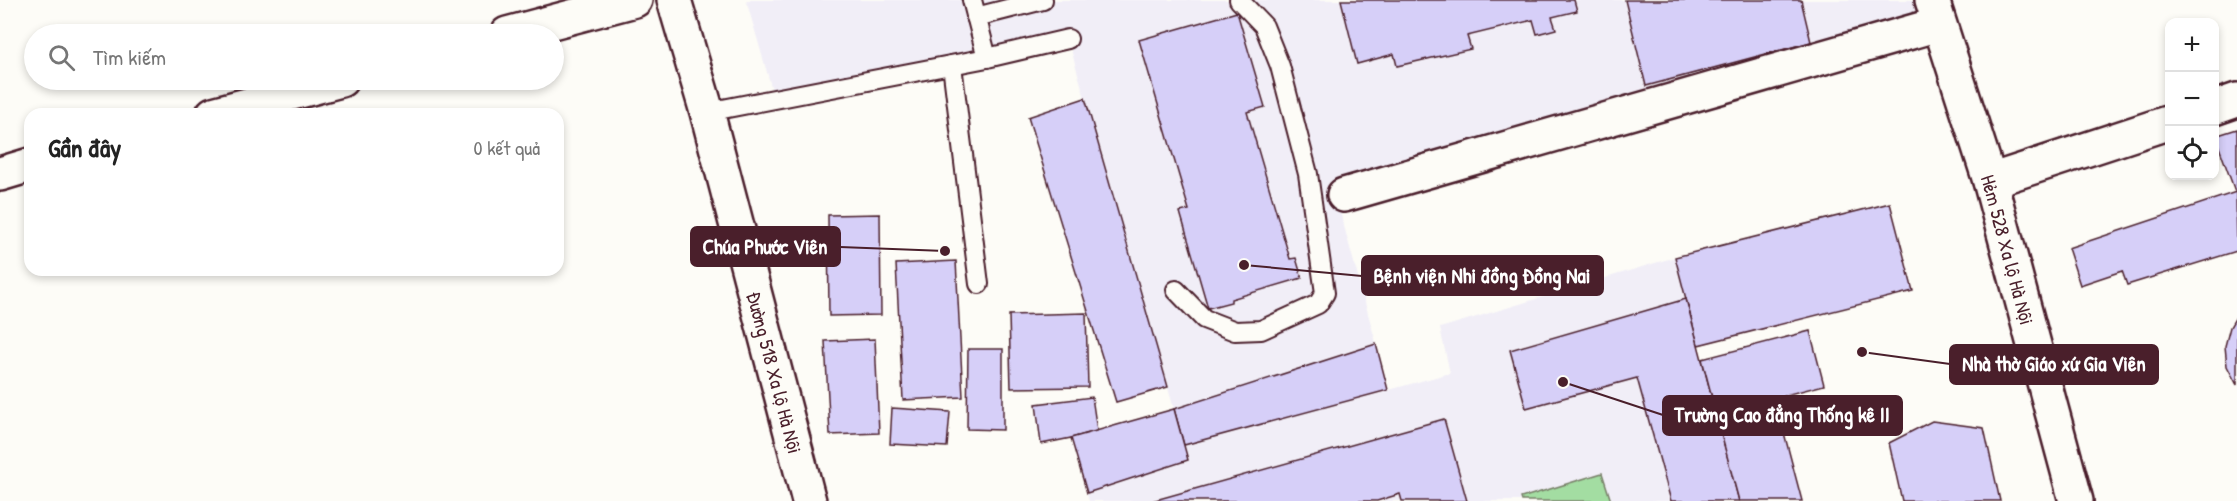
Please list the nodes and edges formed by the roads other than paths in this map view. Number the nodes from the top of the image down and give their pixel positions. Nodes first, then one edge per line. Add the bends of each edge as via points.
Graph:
1 (635, 0) edge
2 (674, 0) edge
3 (1043, 0) edge
4 (1239, 0) edge
5 (974, 8) edge
6 (1935, 12) edge
7 (545, 24) edge
8 (1068, 39) dead end
9 (987, 58) junction
10 (952, 64) junction
11 (303, 90) edge
12 (2237, 100) edge
13 (2219, 106) edge
14 (235, 108) edge
15 (706, 112) junction
16 (2165, 123) edge
17 (24, 167) edge
18 (0, 174) edge
19 (1990, 181) junction
20 (1344, 195) dead end
21 (979, 284) dead end
22 (1176, 290) dead end
23 (808, 501) edge
24 (2076, 501) edge

1 - 7 street
2 - 15 street, Đường 518 Xa lộ Hà Nội
3 - 5 lane
4 - 22 lane via 1264,26 1280,66 1308,174 1325,292 1318,304 1261,330 1236,331 1204,319
5 - 9 lane
6 - 19 street, Hẻm 528 Xa lộ Hà Nội
6 - 20 street
8 - 9 lane
9 - 10 lane
10 - 15 lane
10 - 21 lane
11 - 14 street
12 - 13 street
15 - 23 street, Đường 518 Xa lộ Hà Nội
16 - 19 street
17 - 18 street
19 - 24 street, Hẻm 528 Xa lộ Hà Nội

